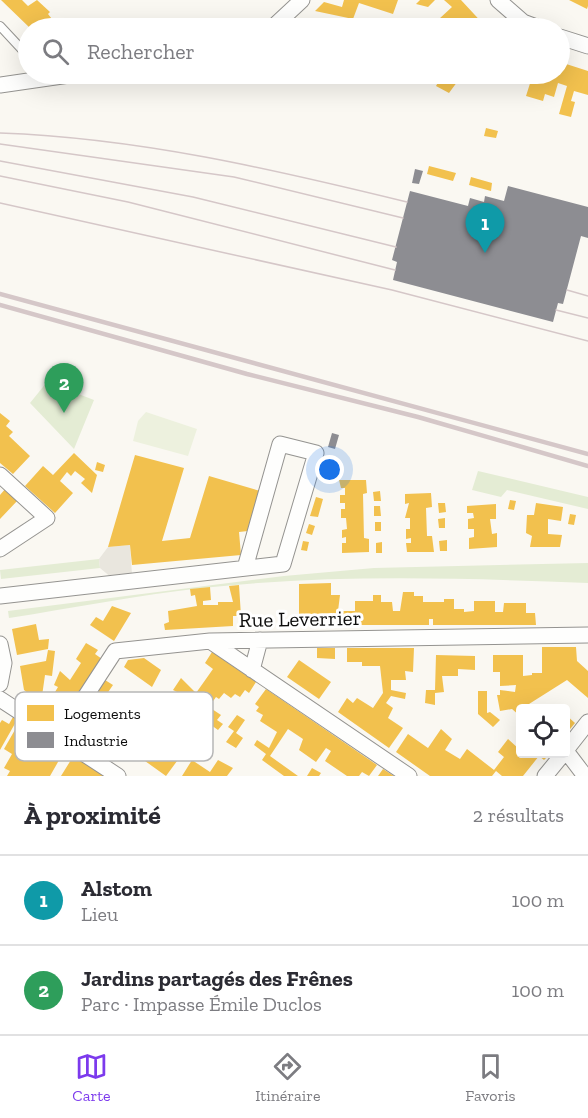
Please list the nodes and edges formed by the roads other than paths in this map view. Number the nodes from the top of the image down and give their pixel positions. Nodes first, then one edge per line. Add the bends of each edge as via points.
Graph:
1 (303, 0) edge
2 (498, 0) edge
3 (283, 18) edge
4 (518, 18) edge
5 (0, 26) edge
6 (570, 40) edge
7 (18, 45) edge
8 (588, 46) edge
9 (18, 81) edge
10 (0, 85) edge
11 (0, 475) edge
12 (0, 549) edge
13 (245, 568) junction
14 (0, 596) edge
15 (588, 635) edge
16 (260, 640) junction
17 (210, 641) junction
18 (0, 645) edge
19 (252, 670) junction
20 (0, 689) edge
21 (88, 692) edge
22 (15, 701) edge
23 (588, 722) edge
24 (570, 744) edge
25 (558, 758) edge
26 (570, 758) edge
27 (95, 761) edge
28 (118, 776) edge
29 (409, 776) edge
30 (544, 776) edge
31 (585, 776) edge

1 - 3 street
2 - 4 street
5 - 7 lane
6 - 8 street
9 - 10 street
11 - 12 street via 47,518
13 - 13 street via 280,444 316,453 283,564
13 - 14 street
15 - 16 street, Rue Leverrier
16 - 17 street, Rue Leverrier
16 - 19 street
17 - 19 street
17 - 21 street, Rue Leverrier via 115,651
18 - 20 street via 4,663
19 - 29 street
20 - 22 street
23 - 24 street
25 - 30 street
26 - 31 street
27 - 28 street

